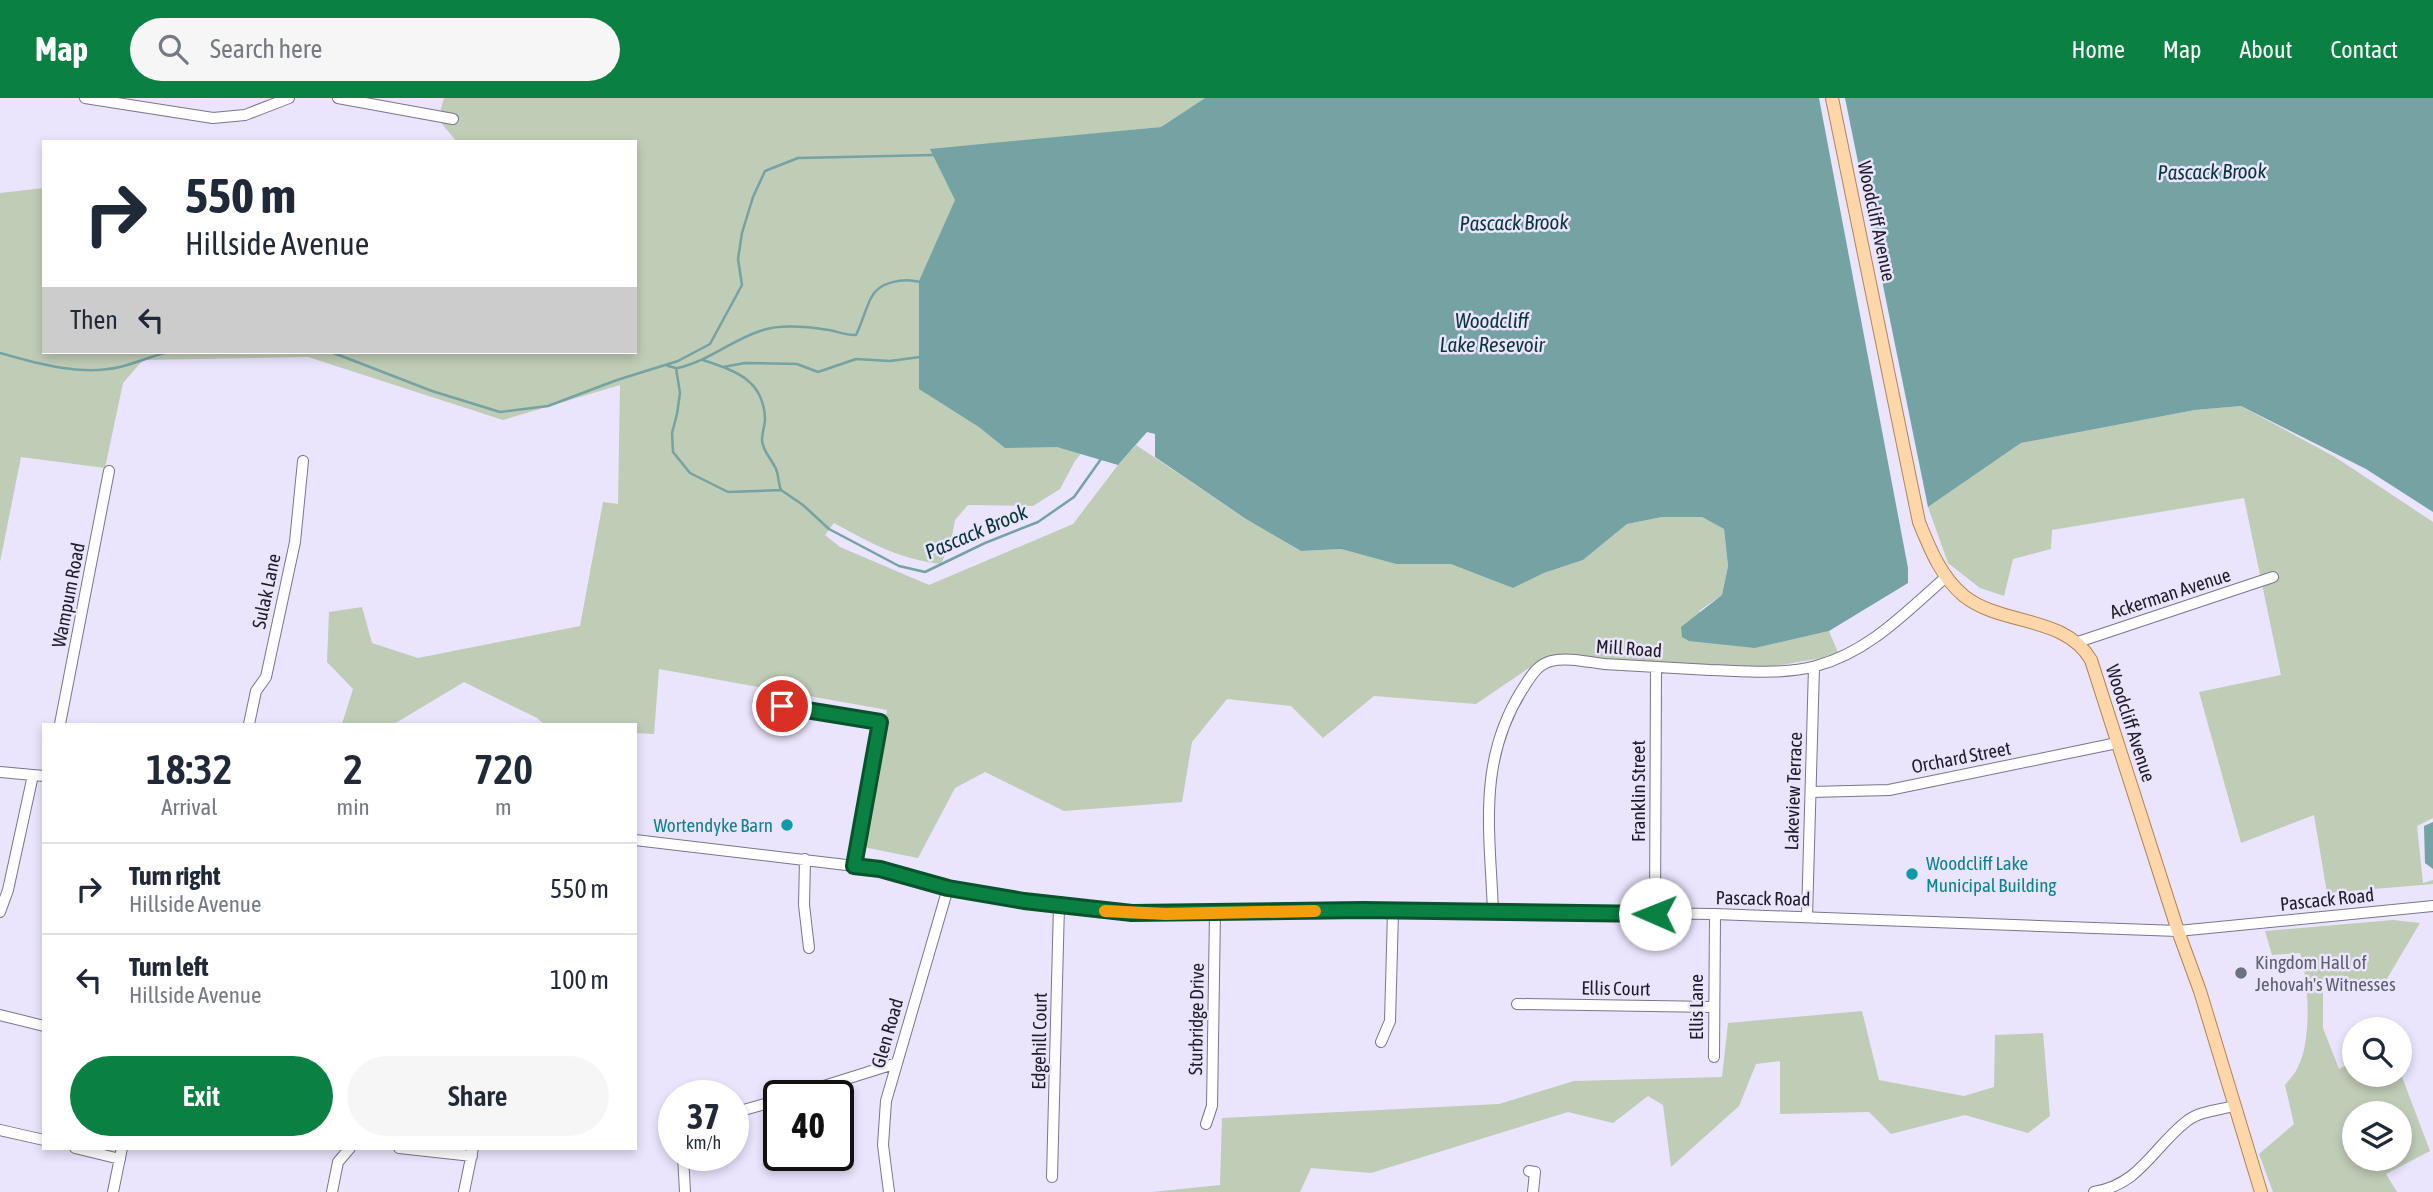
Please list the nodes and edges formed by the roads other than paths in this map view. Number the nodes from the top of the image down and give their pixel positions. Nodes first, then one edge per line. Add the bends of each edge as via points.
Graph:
1 (85, 98) edge
2 (162, 98) edge
3 (289, 98) edge
4 (338, 98) edge
5 (1832, 98) edge
6 (160, 110) junction
7 (453, 119) dead end
8 (303, 461) dead end
9 (109, 471) dead end
10 (1946, 577) junction
11 (2273, 578) dead end
12 (2078, 642) junction
13 (1814, 667) junction
14 (1656, 668) junction
15 (758, 702) dead end
16 (60, 723) edge
17 (249, 723) edge
18 (2117, 743) junction
19 (0, 772) edge
20 (38, 776) edge
21 (1811, 792) junction
22 (637, 840) edge
23 (805, 859) junction
24 (854, 866) junction
25 (948, 888) junction
26 (1059, 905) junction
27 (2433, 906) edge
28 (0, 912) edge
29 (1393, 912) junction
30 (1493, 912) junction
31 (1215, 913) junction
32 (1655, 914) junction
33 (1714, 914) junction
34 (1807, 916) junction
35 (2178, 931) junction
36 (809, 948) dead end
37 (1517, 1004) dead end
38 (1714, 1007) junction
39 (0, 1016) edge
40 (42, 1026) edge
41 (1381, 1042) dead end
42 (1714, 1057) dead end
43 (897, 1063) junction
44 (843, 1080) edge
45 (2234, 1106) junction
46 (1206, 1124) dead end
47 (0, 1130) edge
48 (42, 1140) edge
49 (93, 1150) edge
50 (348, 1150) edge
51 (436, 1150) edge
52 (472, 1152) edge
53 (121, 1153) edge
54 (684, 1171) edge
55 (1529, 1171) dead end
56 (1052, 1177) dead end
57 (113, 1192) edge
58 (332, 1192) edge
59 (464, 1192) edge
60 (685, 1192) edge
61 (889, 1192) edge
62 (1533, 1192) edge
63 (2094, 1192) edge
64 (2261, 1192) edge

1 - 6 street
2 - 6 street
3 - 6 street via 229,118
4 - 7 street
5 - 10 main road, Woodcliff Avenue via 1919,522
8 - 17 street, Sulak Lane via 295,542 266,677 256,691
9 - 16 street, Wampum Road
10 - 12 main road, Woodcliff Avenue via 1978,605 2062,632
10 - 13 street, Mill Road via 1873,640
11 - 12 street, Ackerman Avenue
12 - 18 main road, Woodcliff Avenue via 2098,676
13 - 14 street, Mill Road via 1770,672
13 - 21 street, Lakeview Terrace
14 - 30 street, Mill Road via 1558,660 1534,671 1511,708 1492,762
14 - 32 street, Franklin Street
15 - 24 street via 880,722
18 - 21 street, Orchard Street via 1889,790
18 - 35 main road, Woodcliff Avenue
19 - 20 street
20 - 28 street
21 - 34 street, Lakeview Terrace
22 - 23 street, Pascack Road
23 - 24 street, Pascack Road
23 - 36 street
24 - 25 street, Pascack Road
25 - 26 street, Pascack Road
25 - 43 street, Glen Road
26 - 31 street, Pascack Road via 1132,913
26 - 56 street, Edgehill Court
27 - 35 street, Pascack Road
29 - 30 street, Pascack Road
29 - 31 street, Pascack Road
29 - 41 street via 1390,1021
30 - 32 street, Pascack Road
31 - 46 street, Sturbridge Drive via 1212,1106
32 - 33 street, Pascack Road
33 - 34 street, Pascack Road
33 - 38 street, Ellis Lane
34 - 35 street, Pascack Road
35 - 45 main road, Woodcliff Avenue
37 - 38 street, Ellis Court
38 - 42 street, Ellis Lane
39 - 40 street
43 - 44 street
43 - 61 street, Glen Road via 883,1120
45 - 63 street via 2187,1121 2124,1182
45 - 64 main road, Woodcliff Avenue
47 - 48 street
49 - 53 street
50 - 58 street via 338,1162
51 - 52 street
52 - 59 street
53 - 57 street
54 - 60 street
55 - 62 street via 1535,1172

